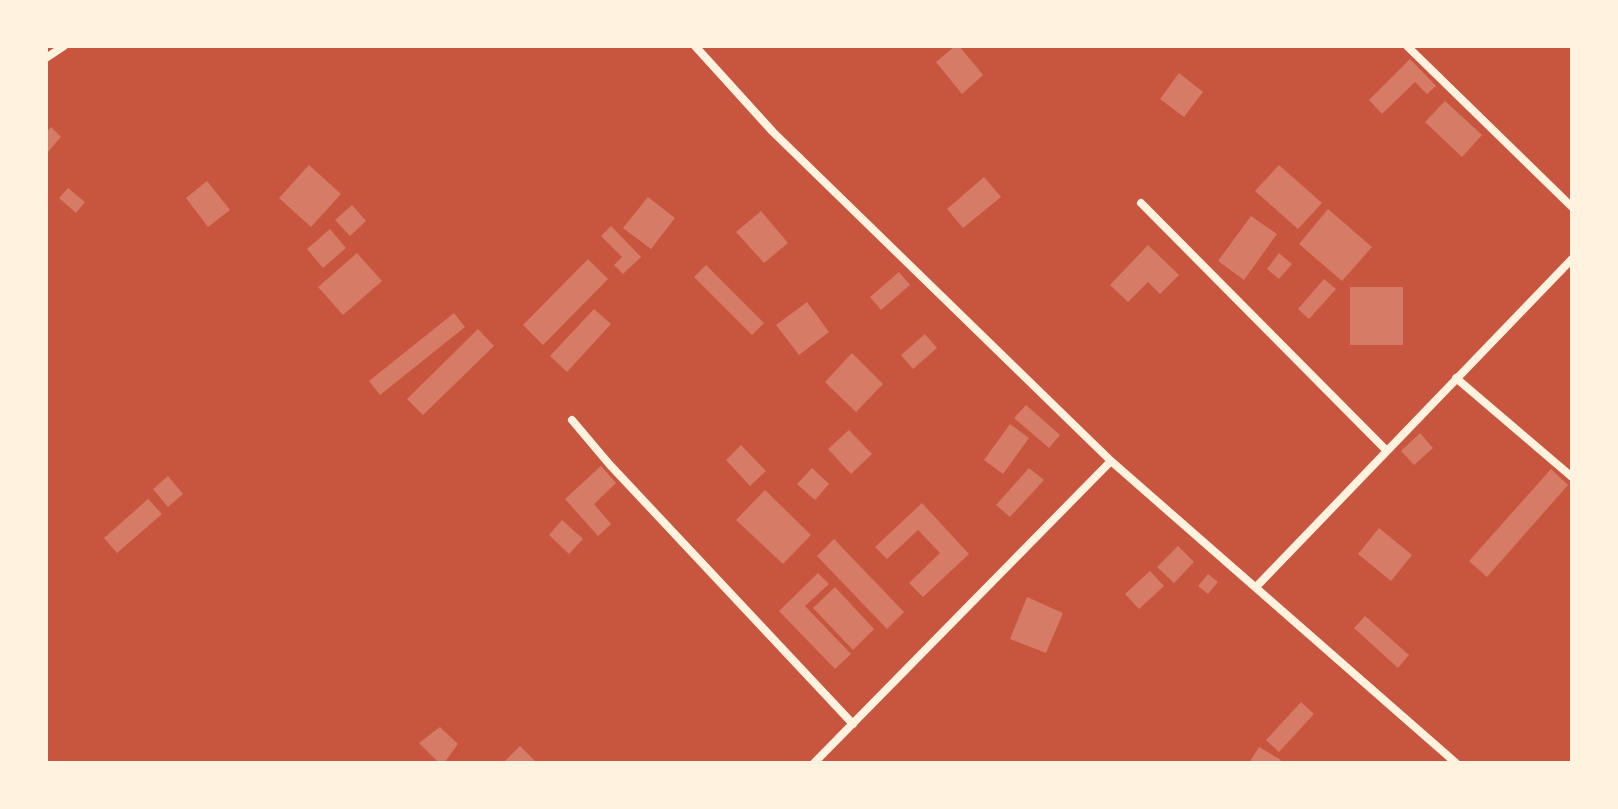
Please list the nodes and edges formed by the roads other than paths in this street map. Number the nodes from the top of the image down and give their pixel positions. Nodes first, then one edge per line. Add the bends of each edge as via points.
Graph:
1 (64, 46) edge
2 (695, 46) edge
3 (1407, 46) edge
4 (46, 58) edge
5 (1141, 203) dead end
6 (1572, 207) edge
7 (1572, 259) edge
8 (1456, 378) junction
9 (572, 420) dead end
10 (1387, 451) junction
11 (1111, 461) junction
12 (1572, 477) edge
13 (1256, 587) junction
14 (853, 724) junction
15 (814, 763) edge
16 (1456, 763) edge

1 - 4 street
2 - 11 street via 773,132
3 - 6 street
5 - 10 street
7 - 8 street
8 - 10 street
8 - 12 street
9 - 14 street
10 - 13 street
11 - 13 street
11 - 14 street
13 - 16 street
14 - 15 street

